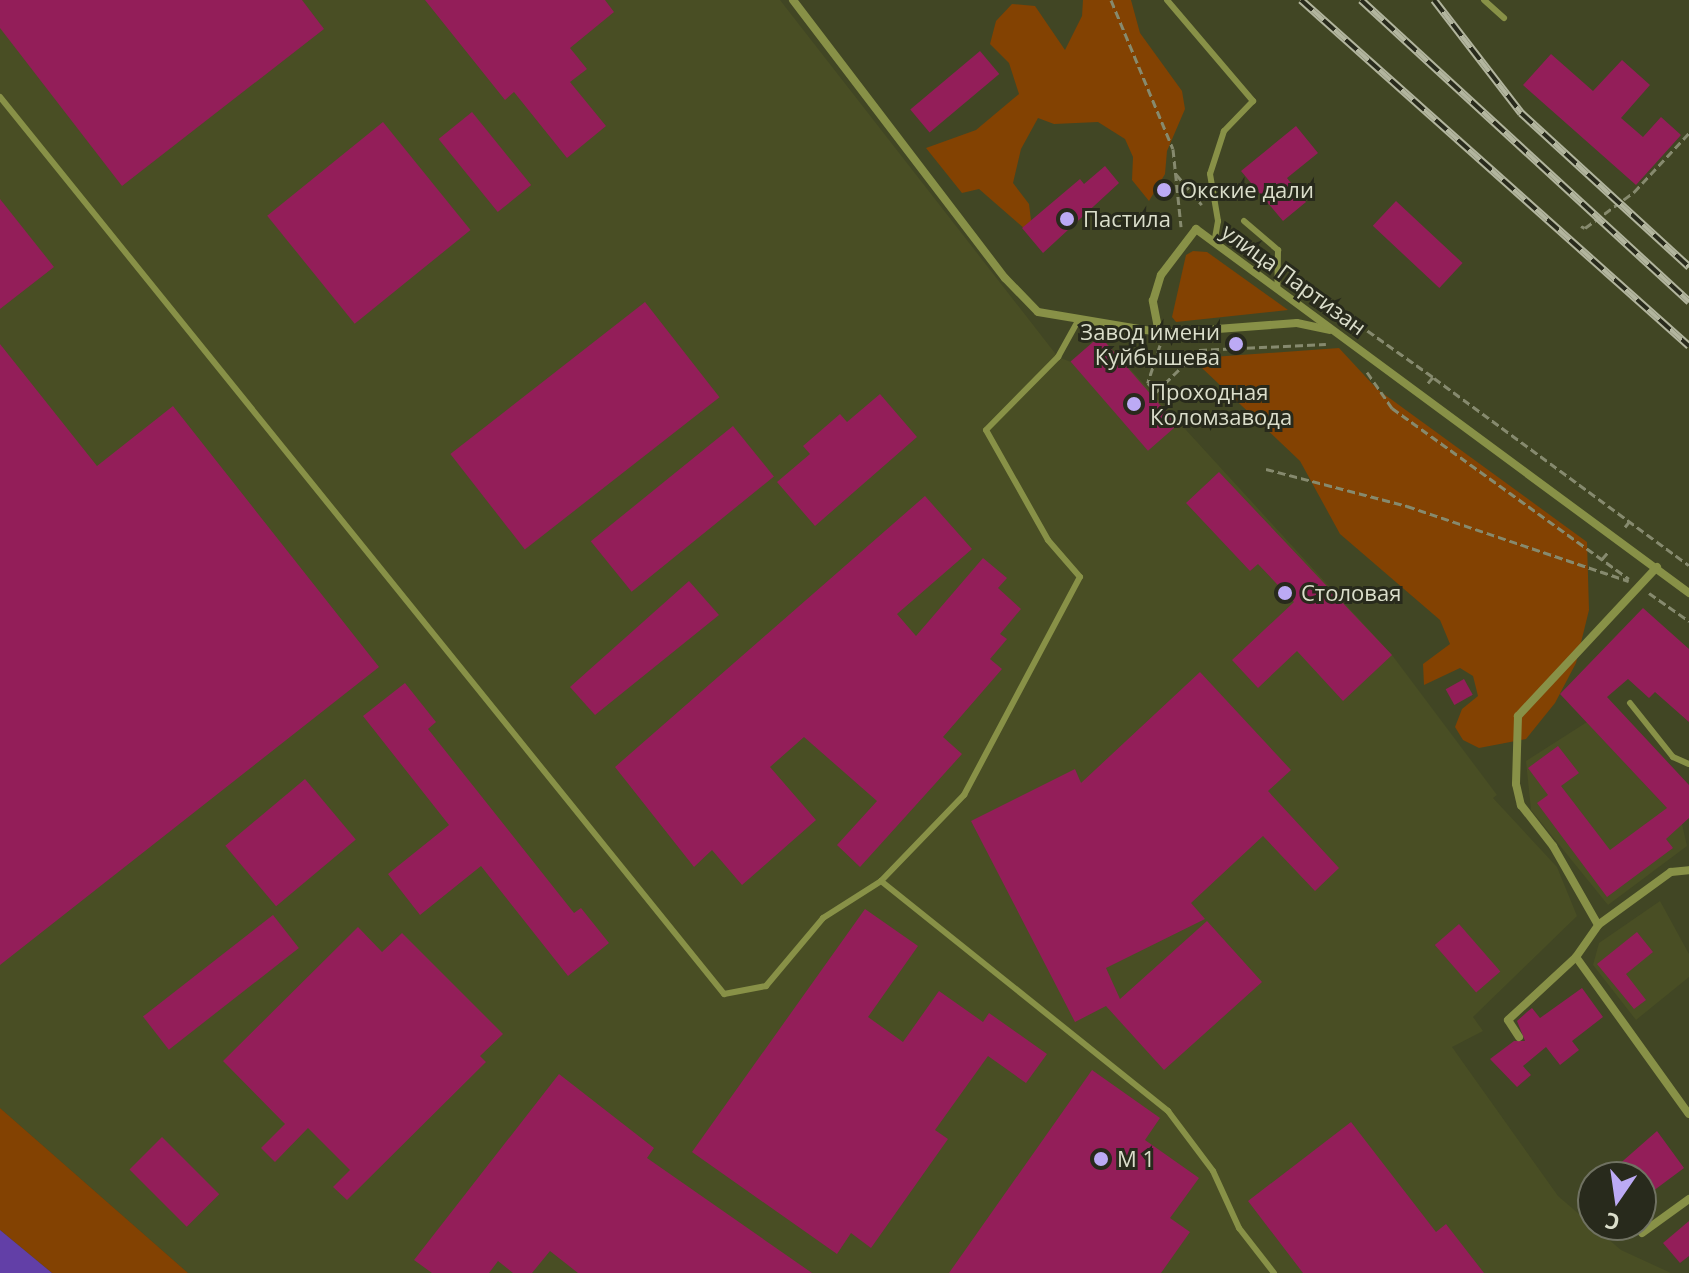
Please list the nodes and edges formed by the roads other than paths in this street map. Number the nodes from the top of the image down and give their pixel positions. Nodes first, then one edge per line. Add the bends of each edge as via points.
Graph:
1 (793, 0) edge
2 (1167, 0) edge
3 (1484, 0) edge
4 (1504, 18) dead end
5 (0, 97) edge
6 (1244, 221) dead end
7 (1214, 243) junction
8 (1277, 289) junction
9 (1079, 319) junction
10 (1129, 328) junction
11 (1335, 331) junction
12 (1162, 333) junction
13 (1142, 341) dead end
14 (1657, 567) junction
15 (1689, 593) edge
16 (1630, 703) dead end
17 (1689, 764) edge
18 (1689, 870) edge
19 (881, 881) junction
20 (1598, 925) junction
21 (1576, 957) junction
22 (1519, 1037) dead end
23 (1689, 1114) edge
24 (1689, 1199) edge
25 (1657, 1222) edge
26 (1274, 1273) edge

1 - 9 street via 1005,278 1038,312
2 - 7 lane via 1253,101 1224,131 1210,174 1218,221
3 - 4 lane
5 - 19 lane via 724,994 766,986 823,918
6 - 8 lane via 1278,250
7 - 8 street, улица Партизан
7 - 12 street, улица Партизан via 1196,229 1177,252 1153,301
8 - 11 street, улица Партизан
9 - 10 street
9 - 19 lane via 1058,357 986,430 1048,540 1080,577 964,795
10 - 12 street
10 - 13 lane
11 - 12 street via 1297,323
11 - 14 street, улица Партизан
14 - 15 street, улица Партизан
14 - 20 street via 1518,716 1521,805 1553,846
16 - 17 lane via 1673,757
18 - 20 street via 1671,872
19 - 26 lane via 1168,1111 1213,1171 1239,1228
20 - 21 street
21 - 22 street via 1508,1020
21 - 23 street
24 - 25 street

